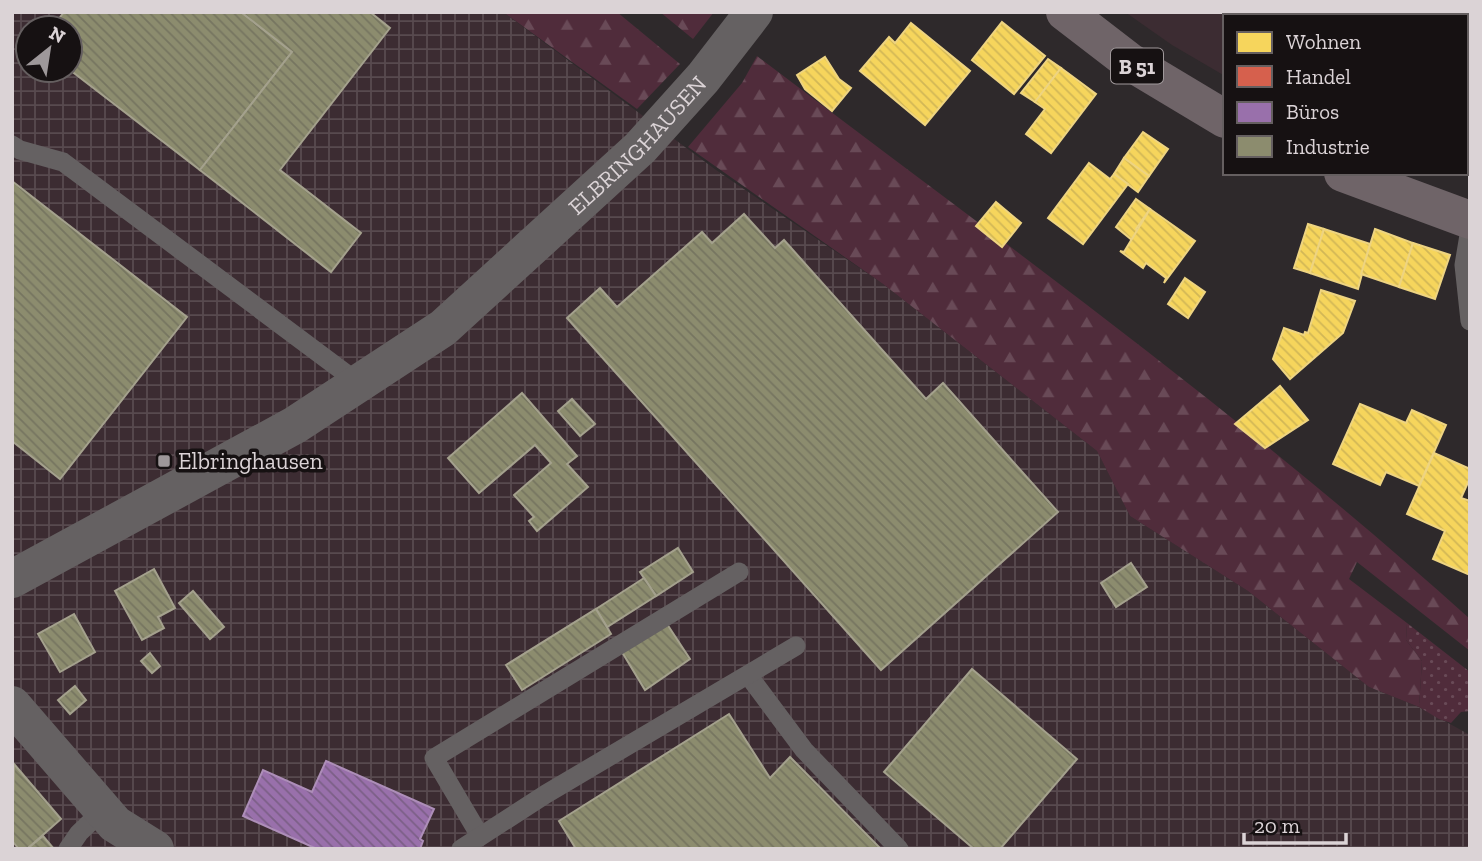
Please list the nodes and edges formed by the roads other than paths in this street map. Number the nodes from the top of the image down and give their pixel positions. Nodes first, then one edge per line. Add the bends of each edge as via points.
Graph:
1 (754, 12) edge
2 (1065, 12) edge
3 (1223, 118) edge
4 (12, 145) edge
5 (1348, 175) edge
6 (1470, 220) edge
7 (1470, 229) edge
8 (1470, 321) edge
9 (360, 384) junction
10 (739, 572) dead end
11 (12, 579) edge
12 (796, 646) dead end
13 (748, 675) junction
14 (12, 705) edge
15 (103, 810) junction
16 (480, 836) junction
17 (68, 849) edge
18 (155, 849) edge
19 (461, 849) edge
20 (899, 849) edge

1 - 9 street, ELBRINGHAUSEN via 704,78 612,174 443,328
2 - 3 main road, B 51 via 1130,62
4 - 9 lane via 63,162
5 - 6 main road
7 - 8 lane via 1464,265
9 - 11 street, ELBRINGHAUSEN via 295,425
10 - 16 lane via 434,758
12 - 13 lane
13 - 16 lane
13 - 20 lane via 804,750
14 - 15 street
15 - 17 lane
15 - 18 street via 127,834
16 - 19 lane

